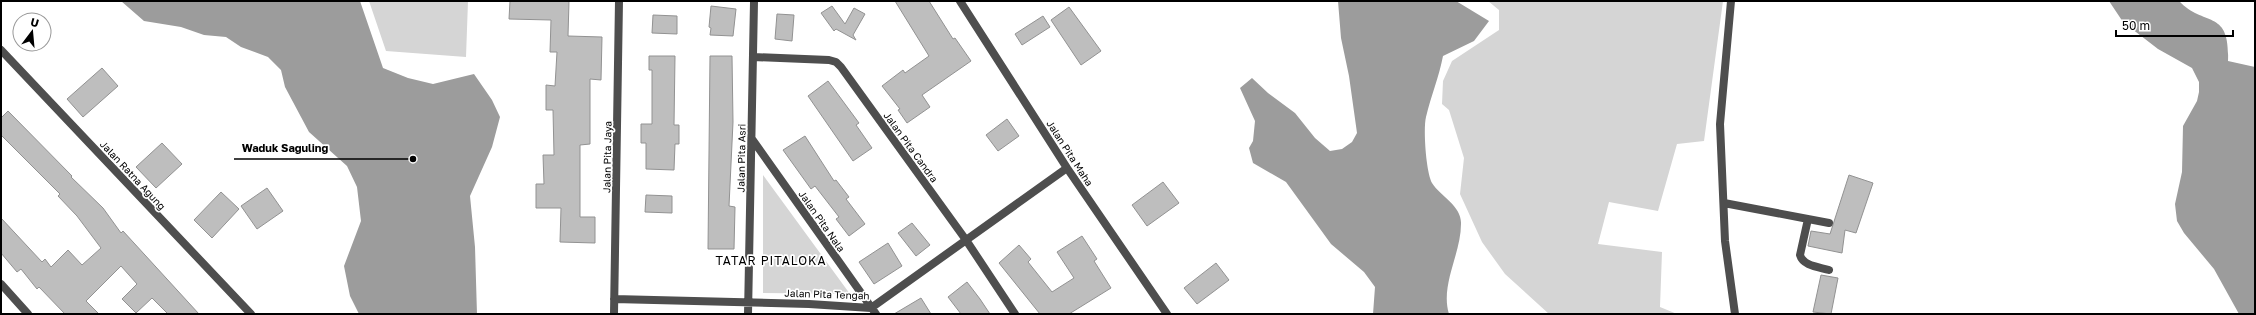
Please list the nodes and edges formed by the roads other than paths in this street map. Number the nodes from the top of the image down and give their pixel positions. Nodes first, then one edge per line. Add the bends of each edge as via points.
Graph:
1 (619, 1) edge
2 (960, 1) edge
3 (1731, 1) edge
4 (754, 2) dead end
5 (1, 50) edge
6 (753, 57) junction
7 (752, 139) junction
8 (1067, 168) junction
9 (1724, 203) junction
10 (1808, 219) junction
11 (1829, 223) dead end
12 (966, 240) junction
13 (1829, 270) dead end
14 (1, 284) edge
15 (614, 299) junction
16 (749, 302) junction
17 (874, 311) edge
18 (28, 314) edge
19 (251, 314) edge
20 (614, 314) edge
21 (748, 314) edge
22 (1015, 314) edge
23 (1167, 314) edge
24 (1735, 314) edge

1 - 15 street, Jalan Pita Jaya
2 - 8 street, Jalan Pita Maha
3 - 9 street via 1720,124
4 - 6 street, Jalan Pita Asri
5 - 19 street, Jalan Ratna Agung
6 - 7 street, Jalan Pita Asri
6 - 12 street, Jalan Pita Candra via 836,62
7 - 16 street, Jalan Pita Asri
7 - 17 street, Jalan Pita Nala
8 - 12 street, Jalan Pita Tengah
8 - 23 street, Jalan Pita Maha
9 - 10 street
9 - 24 street via 1725,241
10 - 11 street
10 - 13 street via 1800,255 1802,260
12 - 17 street, Jalan Pita Tengah
12 - 22 street, Jalan Pita Candra
14 - 18 street
15 - 16 street, Jalan Pita Tengah
15 - 20 street, Jalan Pita Jaya
16 - 17 street, Jalan Pita Tengah
16 - 21 street, Jalan Pita Asri

